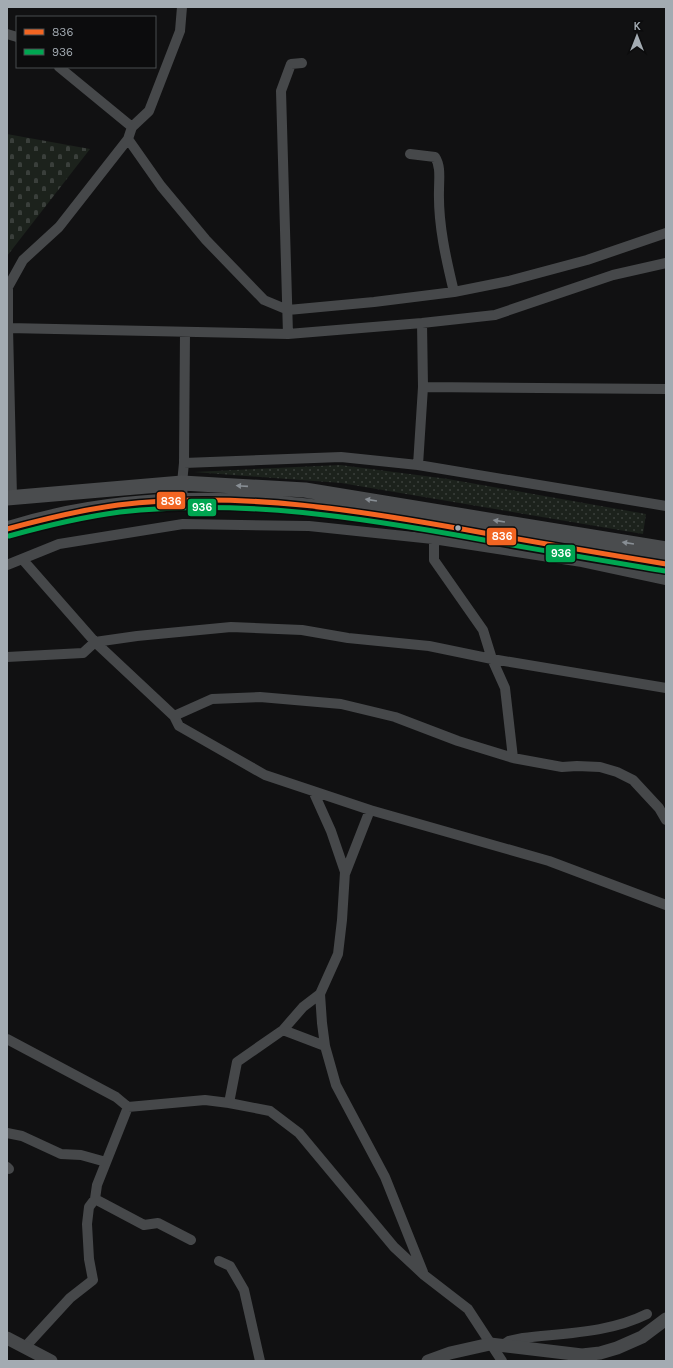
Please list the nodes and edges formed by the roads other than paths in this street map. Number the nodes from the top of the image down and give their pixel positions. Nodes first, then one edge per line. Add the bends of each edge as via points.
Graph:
1 (182, 7) edge
2 (302, 63) dead end
3 (60, 68) edge
4 (132, 127) junction
5 (128, 139) junction
6 (410, 154) dead end
7 (666, 233) edge
8 (666, 263) edge
9 (454, 292) junction
10 (288, 310) junction
11 (422, 323) junction
12 (8, 328) edge
13 (185, 332) junction
14 (288, 334) junction
15 (423, 387) junction
16 (666, 389) edge
17 (184, 463) junction
18 (418, 465) junction
19 (182, 482) junction
20 (10, 498) edge
21 (183, 501) junction
22 (666, 506) edge
23 (435, 524) junction
24 (7, 529) edge
25 (666, 549) edge
26 (23, 560) junction
27 (666, 564) edge
28 (7, 566) edge
29 (666, 580) edge
30 (94, 642) junction
31 (7, 657) edge
32 (492, 659) junction
33 (666, 688) edge
34 (174, 716) junction
35 (513, 758) junction
36 (313, 791) junction
37 (370, 810) junction
38 (666, 820) edge
39 (344, 874) junction
40 (666, 905) edge
41 (320, 994) junction
42 (283, 1030) junction
43 (7, 1039) edge
44 (325, 1046) junction
45 (228, 1103) junction
46 (128, 1107) junction
47 (7, 1133) edge
48 (106, 1162) junction
49 (95, 1199) junction
50 (191, 1240) dead end
51 (219, 1261) dead end
52 (424, 1275) junction
53 (647, 1314) dead end
54 (666, 1318) edge
55 (7, 1338) edge
56 (496, 1345) junction
57 (25, 1347) junction
58 (51, 1361) edge
59 (260, 1361) edge
60 (428, 1361) edge
61 (502, 1361) edge

1 - 4 street via 180,30 148,111
2 - 10 street via 291,64 281,91
3 - 4 street
4 - 5 street
5 - 10 street via 161,186 206,240 264,300
5 - 12 street via 59,227 23,260 8,287
6 - 9 street via 435,157 439,162 438,197
7 - 9 street via 587,260
8 - 11 street via 613,274 495,315
9 - 10 street
10 - 14 street
11 - 14 street
11 - 15 street
12 - 13 street
12 - 20 street
13 - 14 street
13 - 17 street
15 - 16 street
15 - 18 street
17 - 18 street via 341,457
17 - 19 street
18 - 22 street
19 - 20 main road
19 - 21 street
23 -> 19 main road via 305,490
21 - 23 main road via 295,504
21 - 24 main road via 84,509
25 -> 23 main road
23 - 26 street via 183,524 60,544
23 - 27 main road
23 - 29 street via 582,562
23 - 32 street via 434,560 483,630
26 - 28 street
26 - 30 street
30 - 31 street via 83,653
30 - 32 street via 231,627 302,630 348,638 429,646
30 - 34 street
32 - 33 street
32 - 35 street via 505,688
34 - 35 street via 212,699 260,697 341,704 395,717
34 - 36 street via 179,726 265,775
35 - 38 street via 562,767 600,768 617,772 633,780 659,808
36 - 37 street
36 - 39 street via 331,831
37 - 39 street
37 - 40 street via 549,861
39 - 41 street via 338,954
41 - 42 street via 303,1007
41 - 44 street
42 - 44 street
42 - 45 street via 237,1062
43 - 46 street via 116,1097
44 - 52 street via 336,1085 385,1176
45 - 46 street via 205,1100
45 - 52 street via 270,1111 299,1133 394,1246
46 - 48 street
47 - 48 street via 22,1136 61,1154 81,1155
48 - 49 street
49 - 50 street via 144,1225 158,1223
49 - 57 street via 89,1207 87,1224 93,1280 70,1298
51 - 59 street via 230,1266 244,1290
52 - 56 street via 468,1309
53 - 56 street via 631,1322 608,1328 523,1338
54 - 56 street via 642,1337 600,1353 582,1355
55 - 57 street
56 - 60 street via 450,1353
56 - 61 street
57 - 58 street

